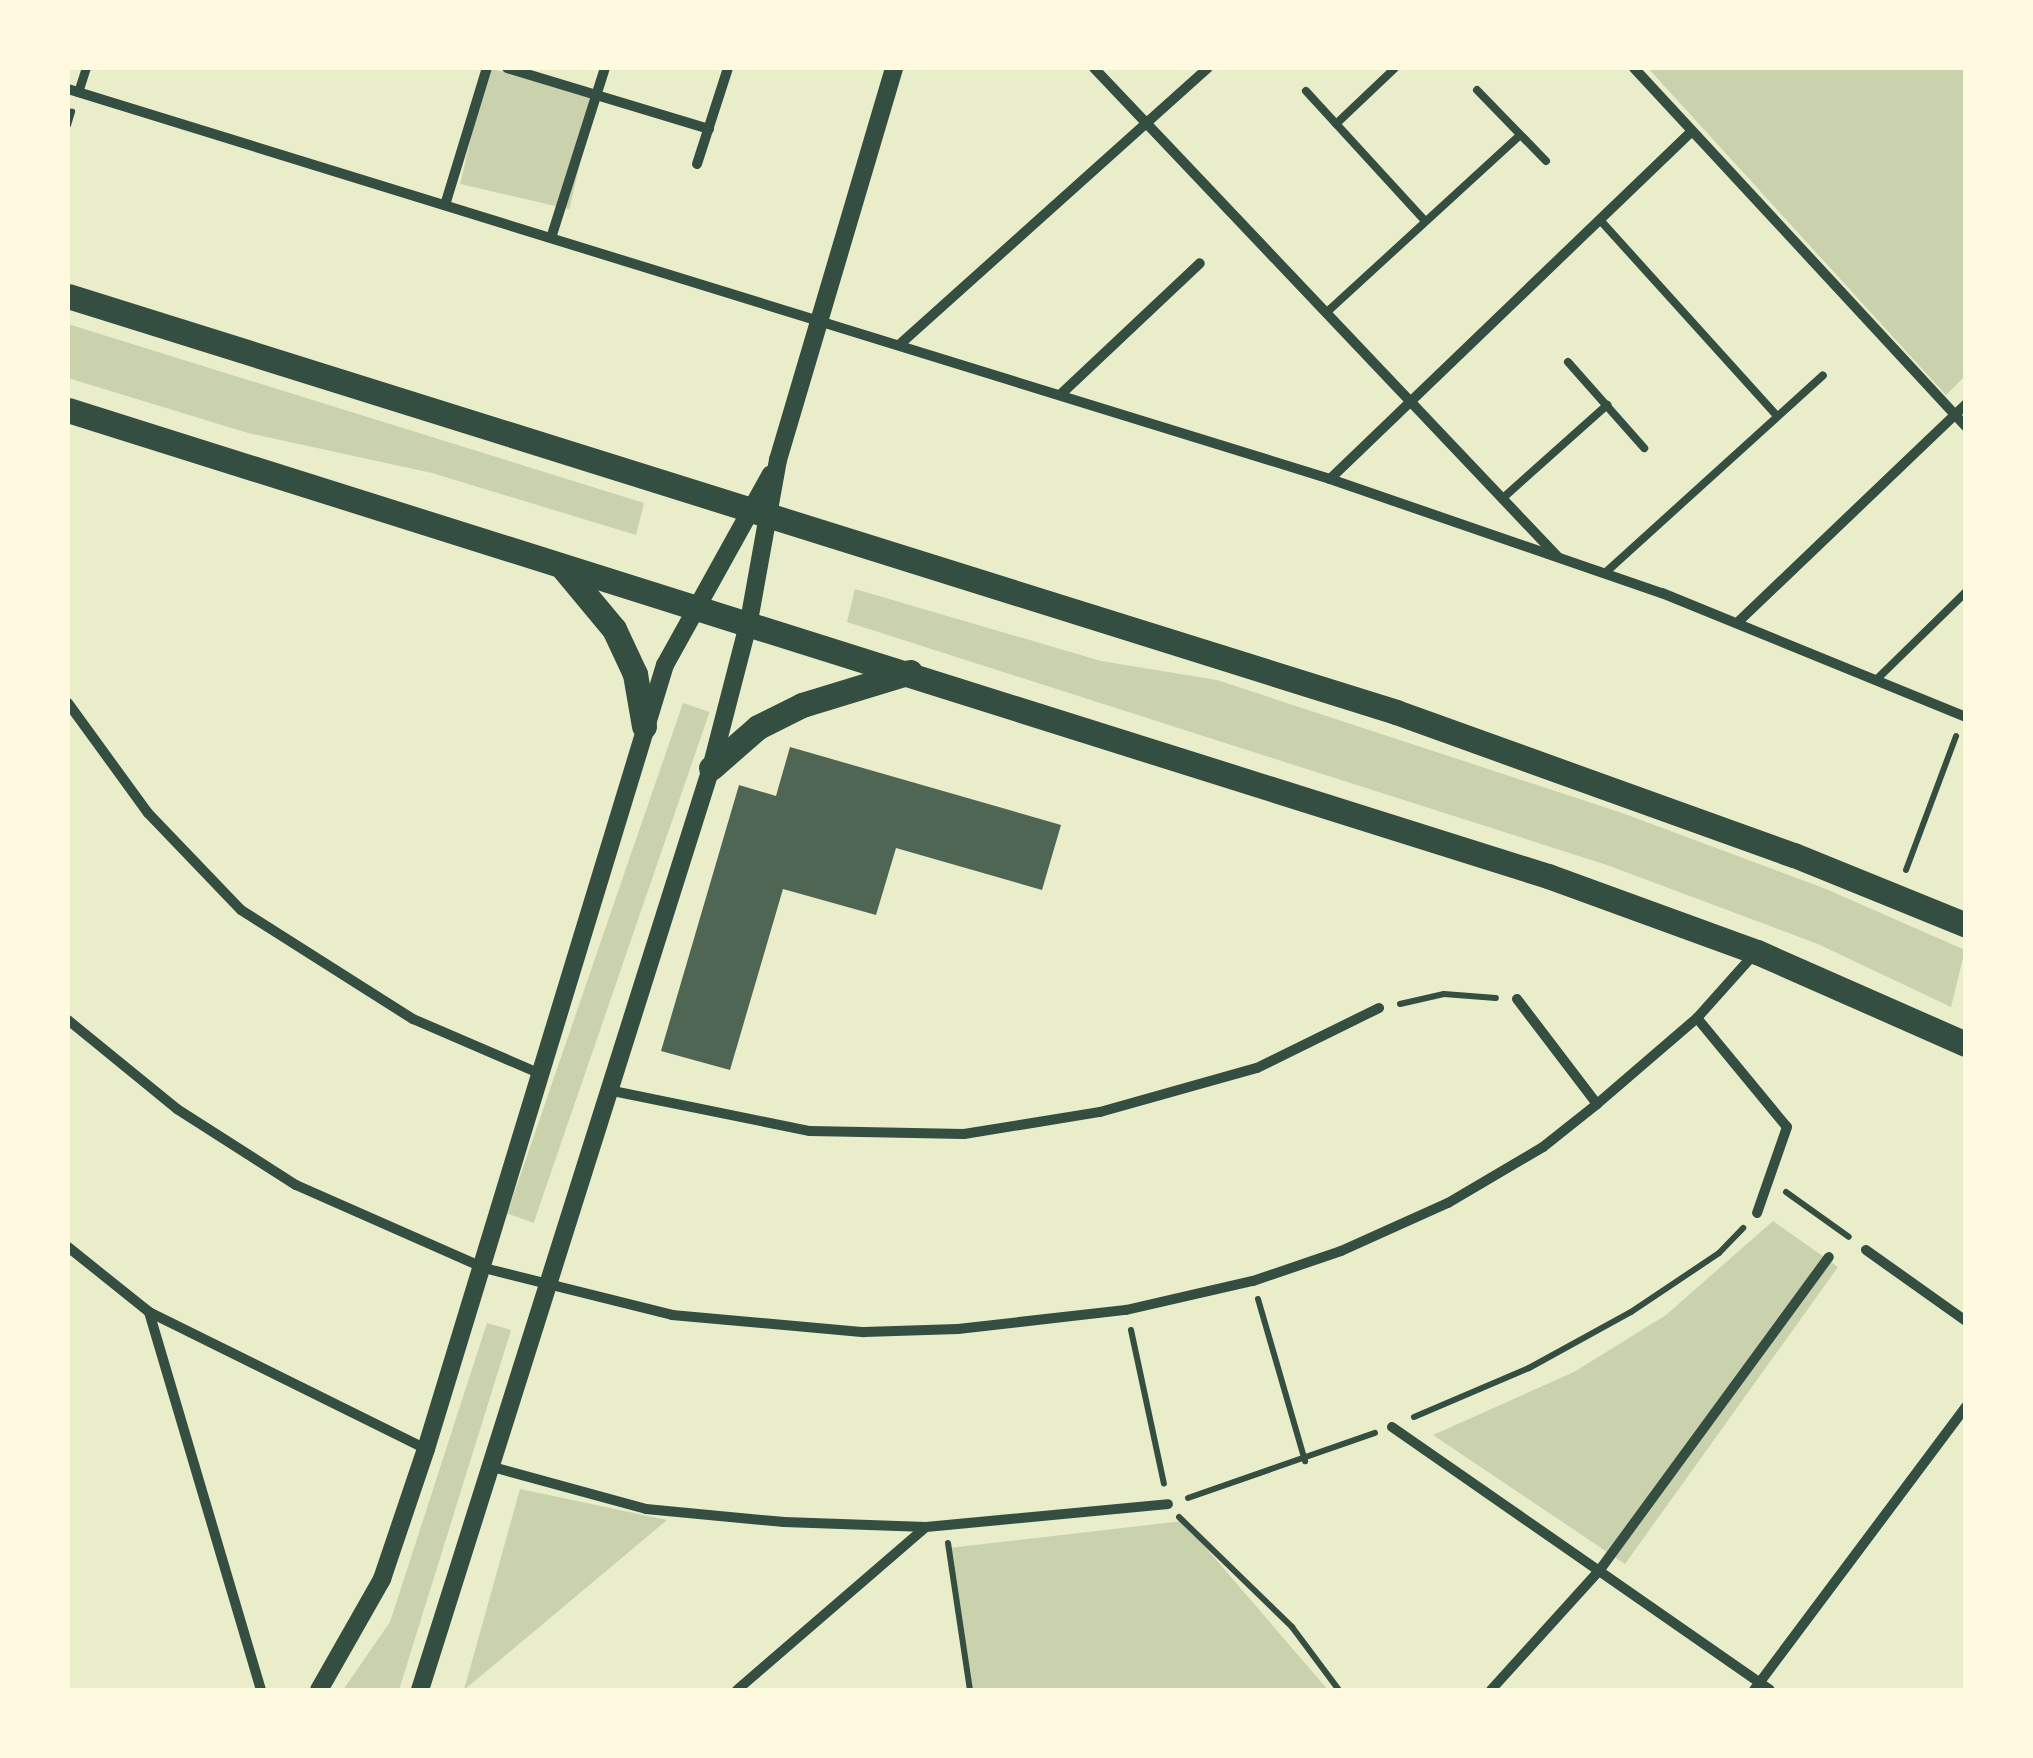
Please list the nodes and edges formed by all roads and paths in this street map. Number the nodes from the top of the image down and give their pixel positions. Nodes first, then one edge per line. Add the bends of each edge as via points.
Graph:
1 (86, 68) edge
2 (488, 68) edge
3 (508, 68) edge
4 (604, 68) edge
5 (728, 68) edge
6 (894, 68) edge
7 (1094, 68) edge
8 (1208, 68) edge
9 (1395, 68) edge
10 (1634, 68) edge
11 (73, 90) edge
12 (1306, 90) dead end
13 (1476, 90) dead end
14 (596, 94) junction
15 (1146, 124) junction
16 (1336, 124) junction
17 (709, 129) junction
18 (1692, 131) junction
19 (1520, 134) junction
20 (1546, 161) dead end
21 (697, 164) dead end
22 (445, 205) junction
23 (1600, 220) junction
24 (1426, 221) junction
25 (552, 238) junction
26 (1200, 263) dead end
27 (68, 296) edge
28 (1327, 312) junction
29 (820, 321) junction
30 (899, 345) junction
31 (1568, 362) dead end
32 (1823, 376) dead end
33 (1060, 395) junction
34 (1412, 401) junction
35 (1966, 404) edge
36 (1607, 405) junction
37 (68, 410) edge
38 (1954, 414) junction
39 (1777, 416) junction
40 (1966, 427) edge
41 (1644, 448) dead end
42 (1330, 479) junction
43 (1503, 498) junction
44 (760, 511) junction
45 (1558, 556) junction
46 (556, 562) junction
47 (1605, 573) junction
48 (1966, 592) edge
49 (696, 606) junction
50 (749, 622) junction
51 (1737, 623) junction
52 (910, 672) junction
53 (1876, 680) junction
54 (68, 704) edge
55 (1964, 717) edge
56 (644, 726) junction
57 (711, 768) junction
58 (1896, 896) junction
59 (1966, 925) edge
60 (1756, 952) junction
61 (1516, 999) joint
62 (1379, 1008) joint
63 (1697, 1018) junction
64 (68, 1020) edge
65 (1966, 1044) edge
66 (541, 1074) junction
67 (608, 1090) junction
68 (1597, 1104) junction
69 (1772, 1182) junction
70 (1757, 1213) joint
71 (68, 1246) edge
72 (1866, 1250) joint
73 (1829, 1257) dead end
74 (484, 1268) junction
75 (1252, 1281) junction
76 (543, 1288) junction
77 (1126, 1310) junction
78 (149, 1312) junction
79 (1966, 1321) edge
80 (1966, 1407) edge
81 (1392, 1427) junction
82 (426, 1449) junction
83 (1305, 1461) junction
84 (489, 1466) junction
85 (1168, 1504) junction
86 (946, 1526) junction
87 (926, 1528) junction
88 (1599, 1571) junction
89 (1762, 1688) edge
90 (261, 1690) edge
91 (319, 1690) edge
92 (420, 1690) edge
93 (737, 1690) edge
94 (970, 1690) edge
95 (1339, 1690) edge
96 (1491, 1690) edge

1 - 11 street
2 - 22 street
3 - 14 street
4 - 14 street
5 - 17 street
6 - 29 street
7 - 15 street
8 - 15 street
9 - 16 lane
10 - 18 street
11 - 22 street
12 - 16 lane
13 - 19 lane
14 - 17 street
14 - 25 street
15 - 28 street
15 - 30 street
16 - 24 lane
17 - 21 street
18 - 23 street
18 - 38 street
19 - 20 lane
19 - 24 lane
22 - 25 street
23 - 34 street
23 - 39 lane
24 - 28 lane
25 - 29 street
26 - 33 street
27 - 44 main road
28 - 34 street
29 - 30 street
29 - 44 street
30 - 33 street
31 - 36 lane
32 - 39 lane
33 - 42 street
34 - 42 street
34 - 43 street
35 - 38 street
36 - 41 lane
36 - 43 lane
37 - 46 main road
38 - 40 street
38 - 51 street
39 - 47 lane
42 - 45 street
43 - 45 street
44 - 49 street
44 - 50 street
44 - 58 main road via 1433,724
45 - 47 street
46 - 49 main road
46 - 56 main road via 614,629 635,674
47 - 51 street
48 - 53 lane
49 - 50 main road
49 - 56 street
50 - 52 main road
50 - 57 street
51 - 53 street
52 - 57 main road via 802,705 758,728
52 - 60 main road via 1313,798
53 - 55 street
54 - 66 street via 148,813 241,910 413,1019
55 - 58 path
56 - 66 street
57 - 67 street
58 - 59 main road
60 - 63 street
60 - 65 main road
61 - 62 path via 1444,994
61 - 68 street
62 - 67 street via 1257,1068 1100,1112 964,1134 810,1131
63 - 68 street
63 - 69 street via 1787,1126
64 - 74 street via 177,1109 296,1185
66 - 74 street
67 - 76 street
68 - 75 street via 1543,1147 1448,1202 1342,1251
69 - 70 street
69 - 72 path
70 - 81 path via 1719,1253 1632,1312 1529,1368
71 - 78 street
72 - 79 street
73 - 88 street
74 - 76 street
74 - 82 street
75 - 77 street
75 - 83 path
76 - 77 street via 672,1314 864,1332
76 - 84 street
77 - 85 path
78 - 82 street
78 - 90 street
80 - 89 street
81 - 83 path
81 - 88 street
82 - 91 street via 382,1579
83 - 85 path
84 - 87 street via 646,1508
84 - 92 street
85 - 86 street
85 - 95 path via 1292,1627
86 - 87 street
86 - 94 path
87 - 93 street
88 - 89 street
88 - 96 street

